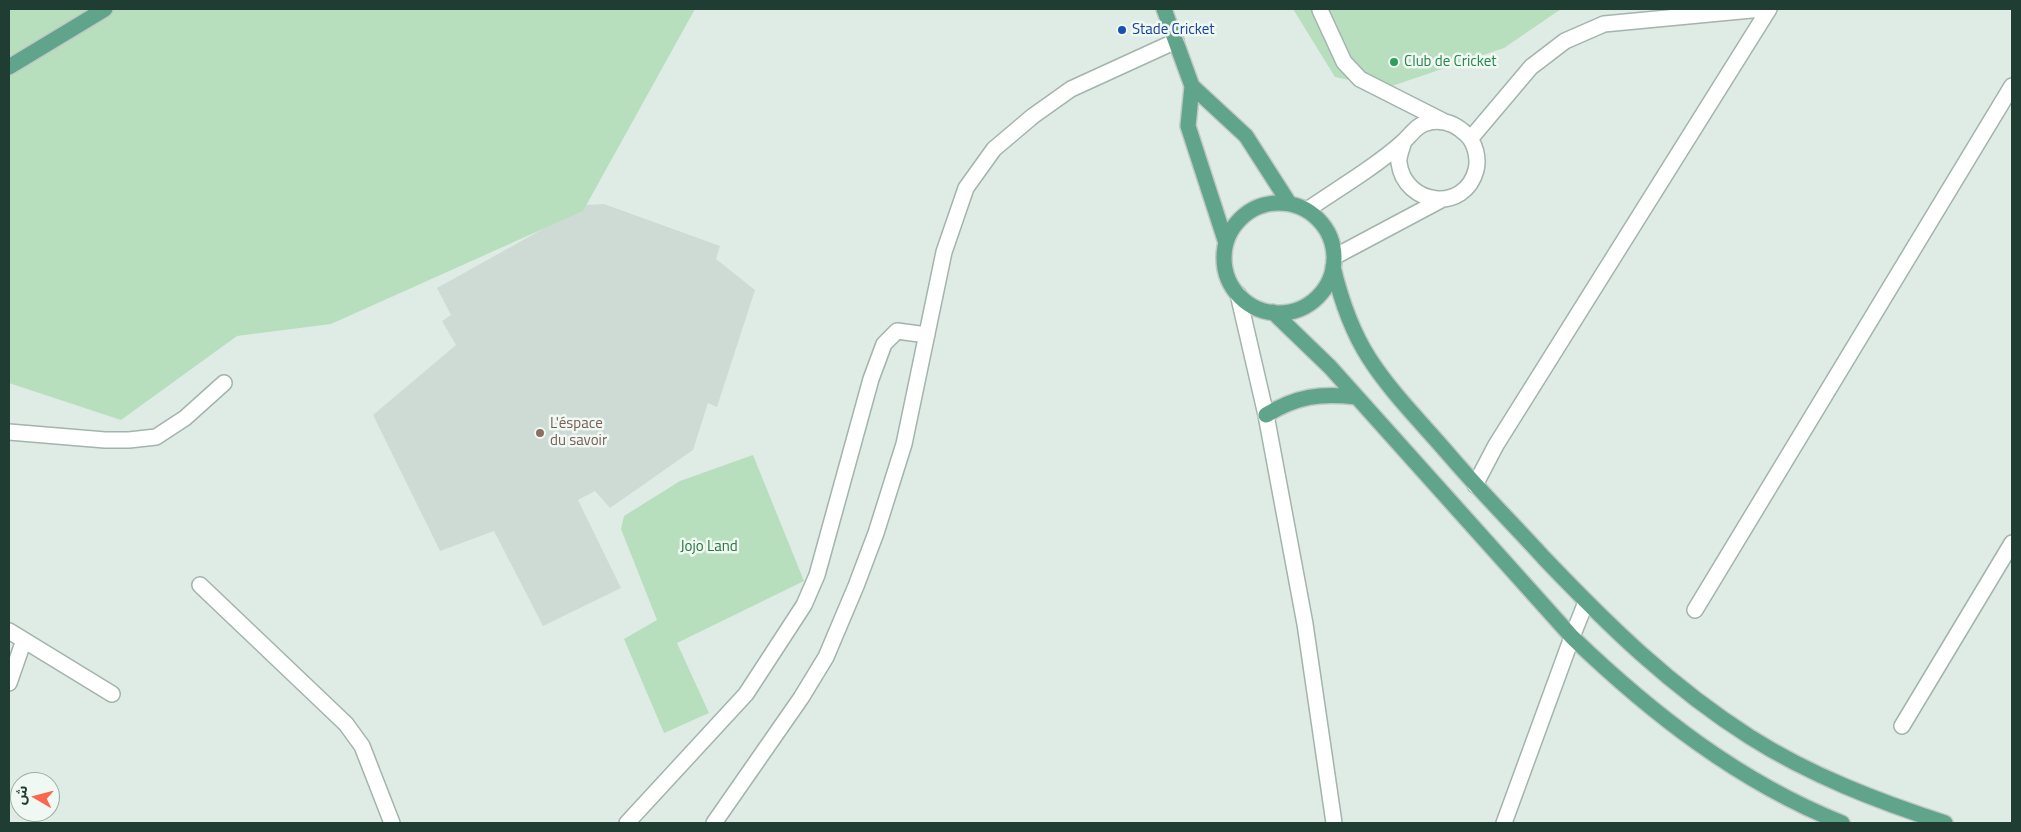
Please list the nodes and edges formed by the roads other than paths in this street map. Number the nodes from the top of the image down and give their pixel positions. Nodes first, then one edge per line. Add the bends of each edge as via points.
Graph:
1 (105, 9) edge
2 (1164, 9) edge
3 (1762, 9) edge
4 (1769, 9) edge
5 (1320, 10) edge
6 (1176, 41) junction
7 (9, 67) edge
8 (1192, 86) junction
9 (2012, 86) edge
10 (1444, 121) junction
11 (1471, 138) junction
12 (1404, 141) junction
13 (1441, 200) junction
14 (1289, 203) junction
15 (1307, 210) junction
16 (1226, 243) junction
17 (1333, 262) junction
18 (1238, 294) junction
19 (1273, 312) junction
20 (927, 335) junction
21 (224, 383) dead end
22 (1356, 397) junction
23 (1266, 415) junction
24 (9, 432) edge
25 (1475, 485) junction
26 (2012, 544) edge
27 (200, 585) dead end
28 (1586, 602) junction
29 (1694, 610) dead end
30 (9, 631) edge
31 (1572, 637) junction
32 (24, 640) junction
33 (9, 683) edge
34 (112, 694) dead end
35 (1902, 726) dead end
36 (392, 823) edge
37 (627, 823) edge
38 (715, 823) edge
39 (1334, 823) edge
40 (1504, 823) edge
41 (1842, 823) edge
42 (1945, 823) edge

1 - 7 main road
2 - 6 main road
3 - 11 street via 1604,24 1565,41 1531,67
4 - 25 street via 1496,445
5 - 10 street via 1344,62 1360,79
6 - 8 main road
6 - 20 street via 1071,89 994,149 966,188 944,252
8 - 14 main road via 1246,136
8 - 16 main road via 1188,126
9 - 29 street
10 - 11 street via 1459,127
10 - 12 street via 1428,122 1414,129
11 - 13 street via 1477,154 1476,170 1469,185 1457,195
12 - 13 street via 1399,162 1405,182 1420,196
12 - 15 street
13 - 17 street
14 - 15 main road
14 - 16 main road via 1268,203 1250,211 1234,225
15 - 17 main road via 1321,222 1330,238
16 - 18 main road via 1224,261 1228,279
17 - 19 main road via 1326,287 1312,302 1293,311
17 - 25 main road via 1342,300 1370,359
18 - 19 main road via 1254,307
18 - 23 street
19 - 22 main road
20 - 37 street via 897,332 884,344 871,379 817,575 804,605 746,694
20 - 38 street via 901,453 869,550 826,657
21 - 24 street via 185,418 156,437 105,440
22 - 23 main road via 1318,395 1300,398
22 - 31 main road
23 - 39 street via 1305,624
25 - 28 main road
26 - 35 street
27 - 36 street via 346,724 362,746
28 - 31 street
28 - 42 main road via 1664,675 1751,737 1796,764 1845,787
30 - 32 street
31 - 40 street
31 - 41 main road via 1651,710 1695,742 1787,798
32 - 33 street
32 - 34 street

